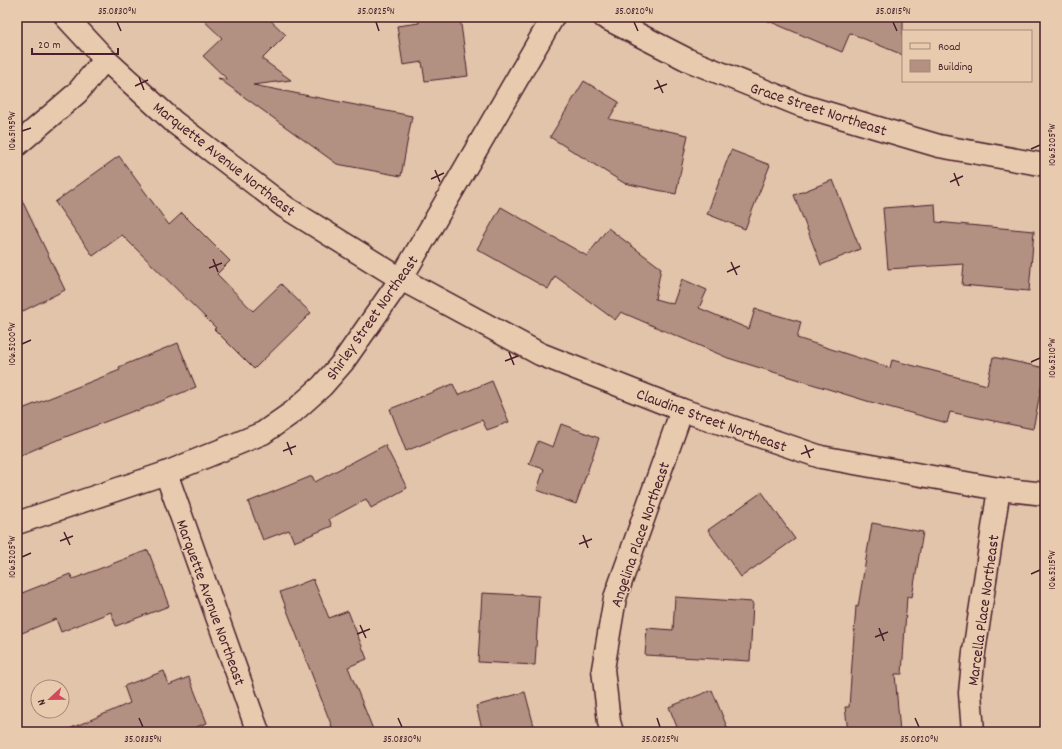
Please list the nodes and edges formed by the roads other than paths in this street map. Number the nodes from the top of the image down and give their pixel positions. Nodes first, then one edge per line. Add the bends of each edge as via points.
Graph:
1 (66, 17) edge
2 (553, 17) edge
3 (604, 17) edge
4 (105, 59) junction
5 (17, 145) edge
6 (1045, 165) edge
7 (401, 279) junction
8 (682, 410) junction
9 (166, 473) junction
10 (999, 489) junction
11 (1045, 494) edge
12 (17, 523) edge
13 (258, 732) edge
14 (612, 732) edge
15 (973, 732) edge

1 - 4 street, Marquette Avenue Northeast
2 - 7 street, Shirley Street Northeast
3 - 6 street, Grace Street Northeast via 688,60 800,105 939,146
4 - 5 street via 77,92
4 - 7 street, Marquette Avenue Northeast via 174,122 285,207
7 - 8 street, Claudine Street Northeast via 540,354
7 - 9 street, Shirley Street Northeast via 342,362 322,386 293,412 263,433
8 - 10 street, Claudine Street Northeast via 821,457
8 - 14 street, Angelina Place Northeast via 615,598 603,669
9 - 12 street, Shirley Street Northeast
9 - 13 street, Marquette Avenue Northeast
10 - 11 street, Claudine Street Northeast
10 - 15 street, Marcella Place Northeast via 974,652 970,693

